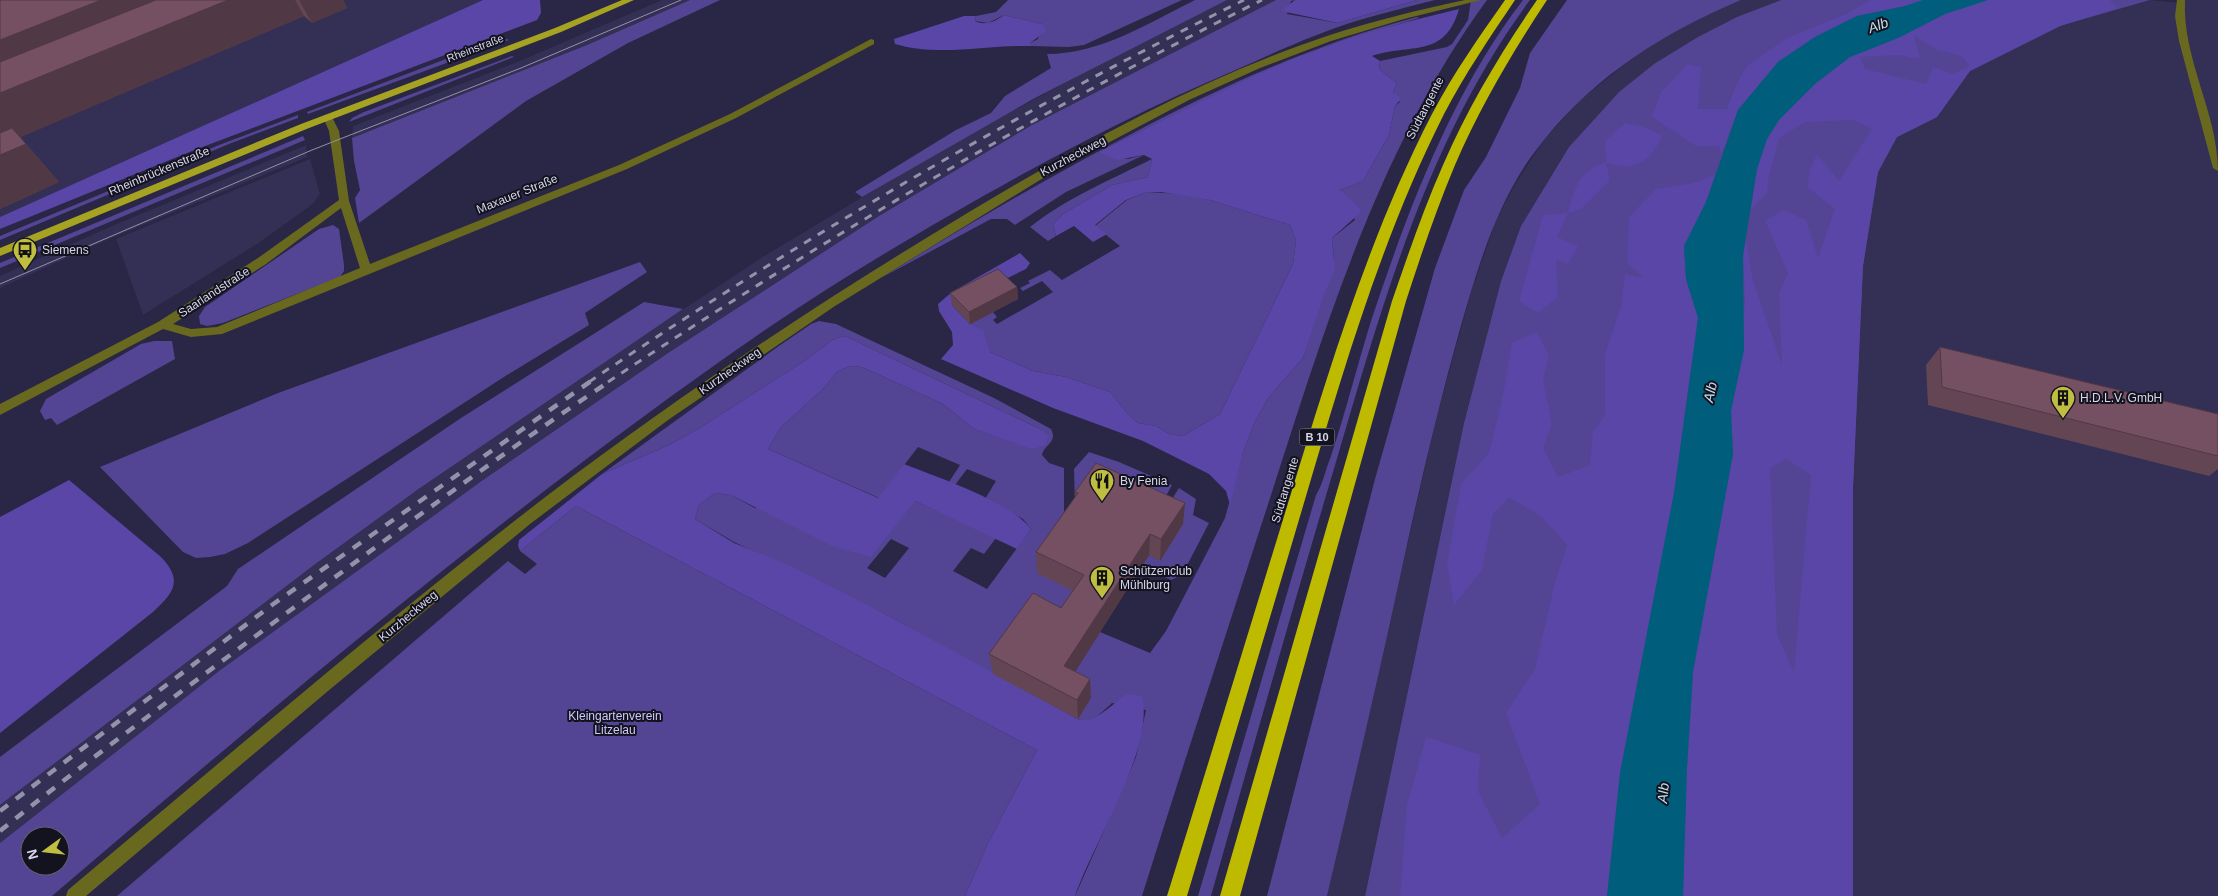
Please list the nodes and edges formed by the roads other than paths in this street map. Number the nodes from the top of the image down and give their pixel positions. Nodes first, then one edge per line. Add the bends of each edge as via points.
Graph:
1 (630, 0) edge
2 (1477, 0) edge
3 (1510, 0) edge
4 (1542, 0) edge
5 (2181, 0) edge
6 (871, 42) dead end
7 (328, 117) junction
8 (2218, 168) edge
9 (344, 201) junction
10 (0, 252) edge
11 (366, 270) junction
12 (162, 325) junction
13 (0, 410) edge
14 (74, 896) edge
15 (1177, 896) edge
16 (1230, 896) edge

1 - 7 main road, Rheinstraße
2 - 14 street, Kurzheckweg via 1368,25 1300,49 1146,118 1052,167 821,309 662,418 496,542
3 - 15 highway, Südtangente / B 10 via 1455,82 1425,140 1366,284
4 - 16 highway via 1518,33 1457,145 1402,293
5 - 8 street via 2184,41
6 - 11 street, Maxauer Straße via 693,136
7 - 9 street via 334,131
7 - 10 main road, Rheinbrückenstraße
9 - 11 street
9 - 12 street, Saarlandstraße via 262,261
11 - 12 street, Maxauer Straße via 218,331 191,333
12 - 13 street, Saarlandstraße

